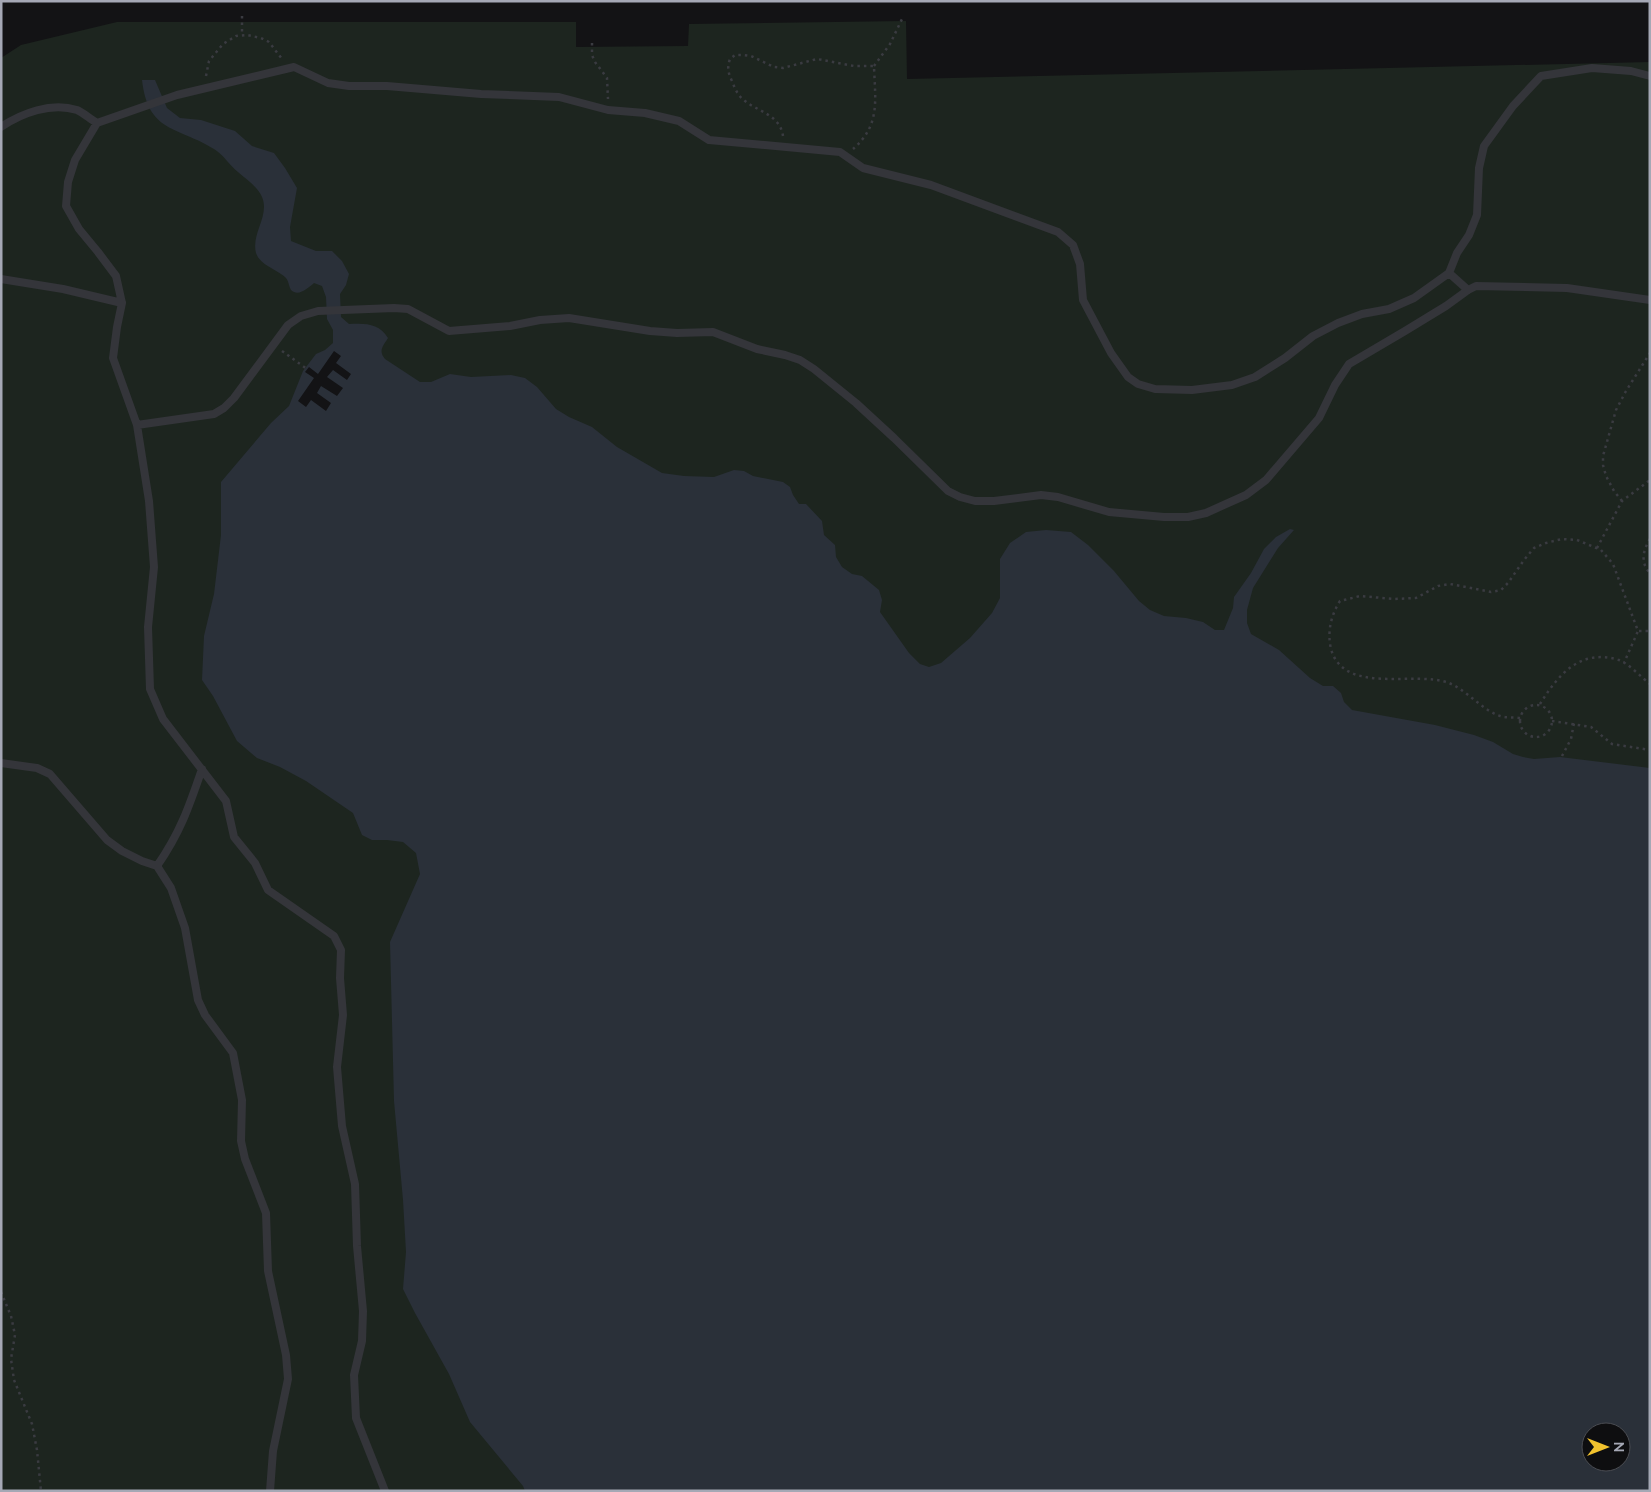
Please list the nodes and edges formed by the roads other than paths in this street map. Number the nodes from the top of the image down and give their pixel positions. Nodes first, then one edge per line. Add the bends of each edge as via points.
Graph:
1 (1650, 76) edge
2 (97, 124) junction
3 (1, 128) edge
4 (1449, 273) junction
5 (1, 278) edge
6 (1468, 290) junction
7 (1650, 300) edge
8 (122, 303) junction
9 (136, 425) junction
10 (1, 763) edge
11 (202, 770) junction
12 (157, 866) junction
13 (270, 1491) edge
14 (385, 1491) edge

1 - 4 lane via 1592,68 1540,76 1484,146 1479,168 1477,215
2 - 3 lane via 78,111 60,107 16,117
2 - 4 lane via 177,95 294,67 328,83 349,86 559,97 608,110 645,113 679,121 710,140 840,152 863,168 931,185 1058,232 1072,244 1080,264 1083,300 1111,353 1128,377 1155,389 1200,390 1232,386 1255,377 1313,336 1338,323 1389,309 1414,298
2 - 8 lane via 75,160 68,182 66,206 79,229 116,276
4 - 6 lane
5 - 8 lane
6 - 7 lane via 1476,286 1566,288
6 - 9 lane via 1348,364 1319,418 1266,480 1246,495 1206,513 1188,517 1109,512 1041,495 975,501 960,497 948,491 856,403 800,360 757,349 713,332 650,331 570,318 449,331 408,309 318,310 288,325 224,408 214,414
8 - 9 lane via 113,358
9 - 11 lane via 149,501 154,567 148,627 150,689 163,719
10 - 12 lane via 37,768 50,774 107,840 142,862
11 - 12 lane via 183,824
11 - 14 lane via 226,802 234,837 255,862 268,890 334,936 341,950 343,1015 337,1067 342,1126 354,1184 363,1310 362,1341 354,1376 356,1418
12 - 13 lane via 171,888 185,928 198,1000 233,1053 242,1100 244,1159 266,1213 268,1271 288,1379 272,1451

